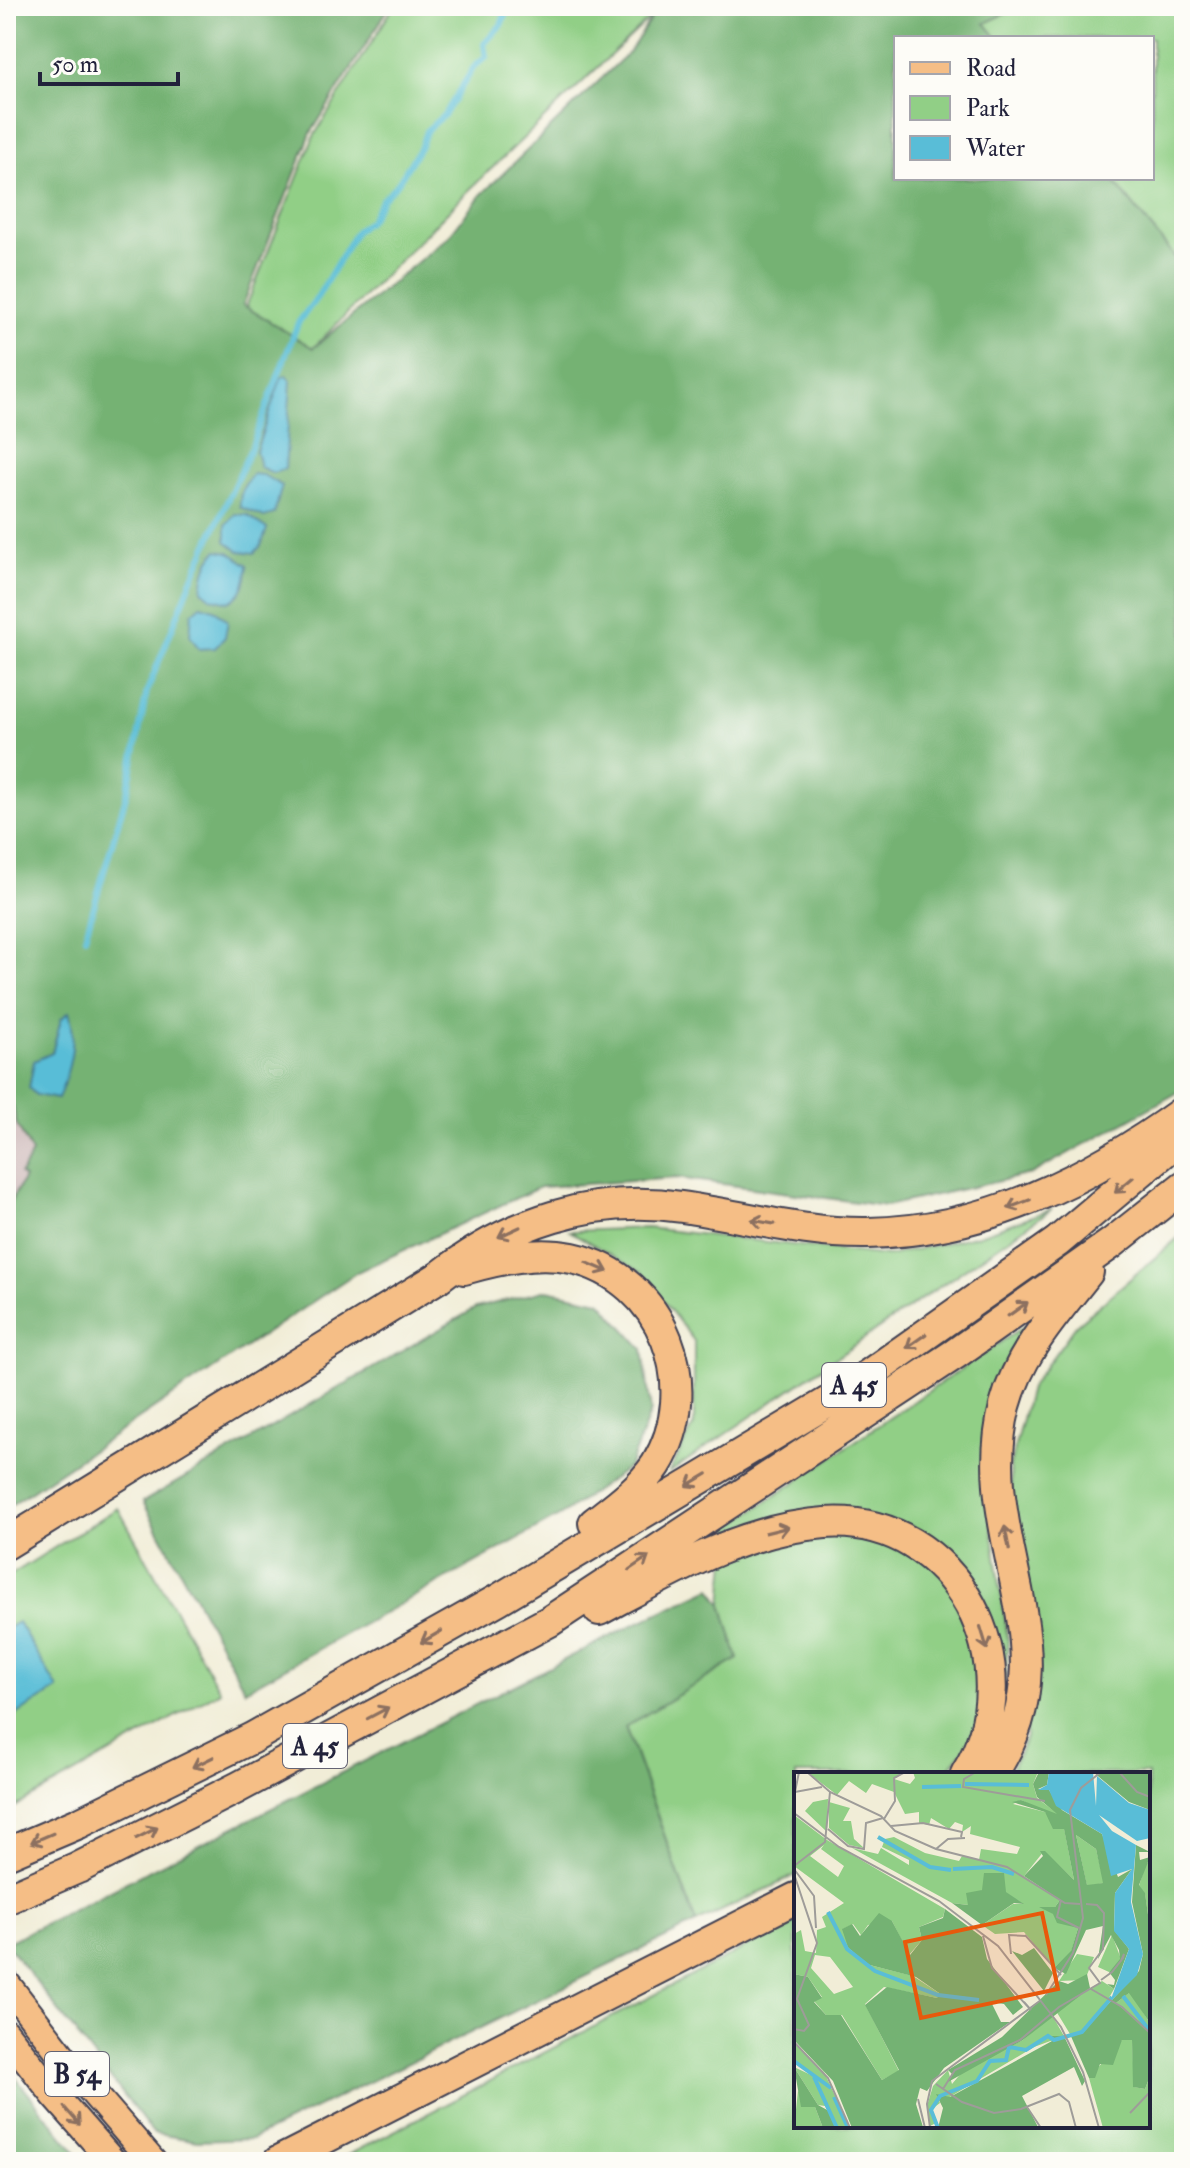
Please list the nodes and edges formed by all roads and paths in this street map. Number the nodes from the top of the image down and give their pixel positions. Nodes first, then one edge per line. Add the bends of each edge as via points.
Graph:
1 (1184, 1111) edge
2 (1184, 1135) edge
3 (1184, 1186) edge
4 (1112, 1243) junction
5 (439, 1277) junction
6 (6, 1544) edge
7 (499, 1599) junction
8 (550, 1621) junction
9 (967, 1772) edge
10 (993, 1772) edge
11 (6, 1854) edge
12 (6, 1899) edge
13 (794, 1899) edge
14 (6, 1983) edge
15 (6, 2033) edge
16 (336, 2131) junction
17 (113, 2162) edge
18 (153, 2162) edge
19 (278, 2162) edge
20 (300, 2162) edge

1 -> 5 highway via 1069,1182 970,1220 900,1231 830,1232 683,1207 603,1205 527,1224 481,1247
2 -> 7 highway, A 45 via 1057,1242 840,1395
3 - 4 highway, A 45
8 -> 4 highway, A 45 via 955,1354
10 -> 4 highway via 1020,1721 1027,1678 1025,1635 997,1476 1006,1404 1032,1344
5 - 6 highway
5 -> 7 highway via 492,1261 538,1255 591,1264 623,1282 649,1307 667,1339 677,1376 671,1433 642,1483
7 -> 11 highway, A 45 via 252,1738
8 -> 9 highway via 595,1613 693,1559 780,1529 827,1523 885,1532 920,1550 950,1576 981,1627 991,1666 991,1707 981,1746
12 -> 8 highway, A 45 via 237,1788
13 - 16 highway
14 - 18 main road, B 54
15 -> 17 main road, B 54
16 - 19 highway
16 - 20 highway

